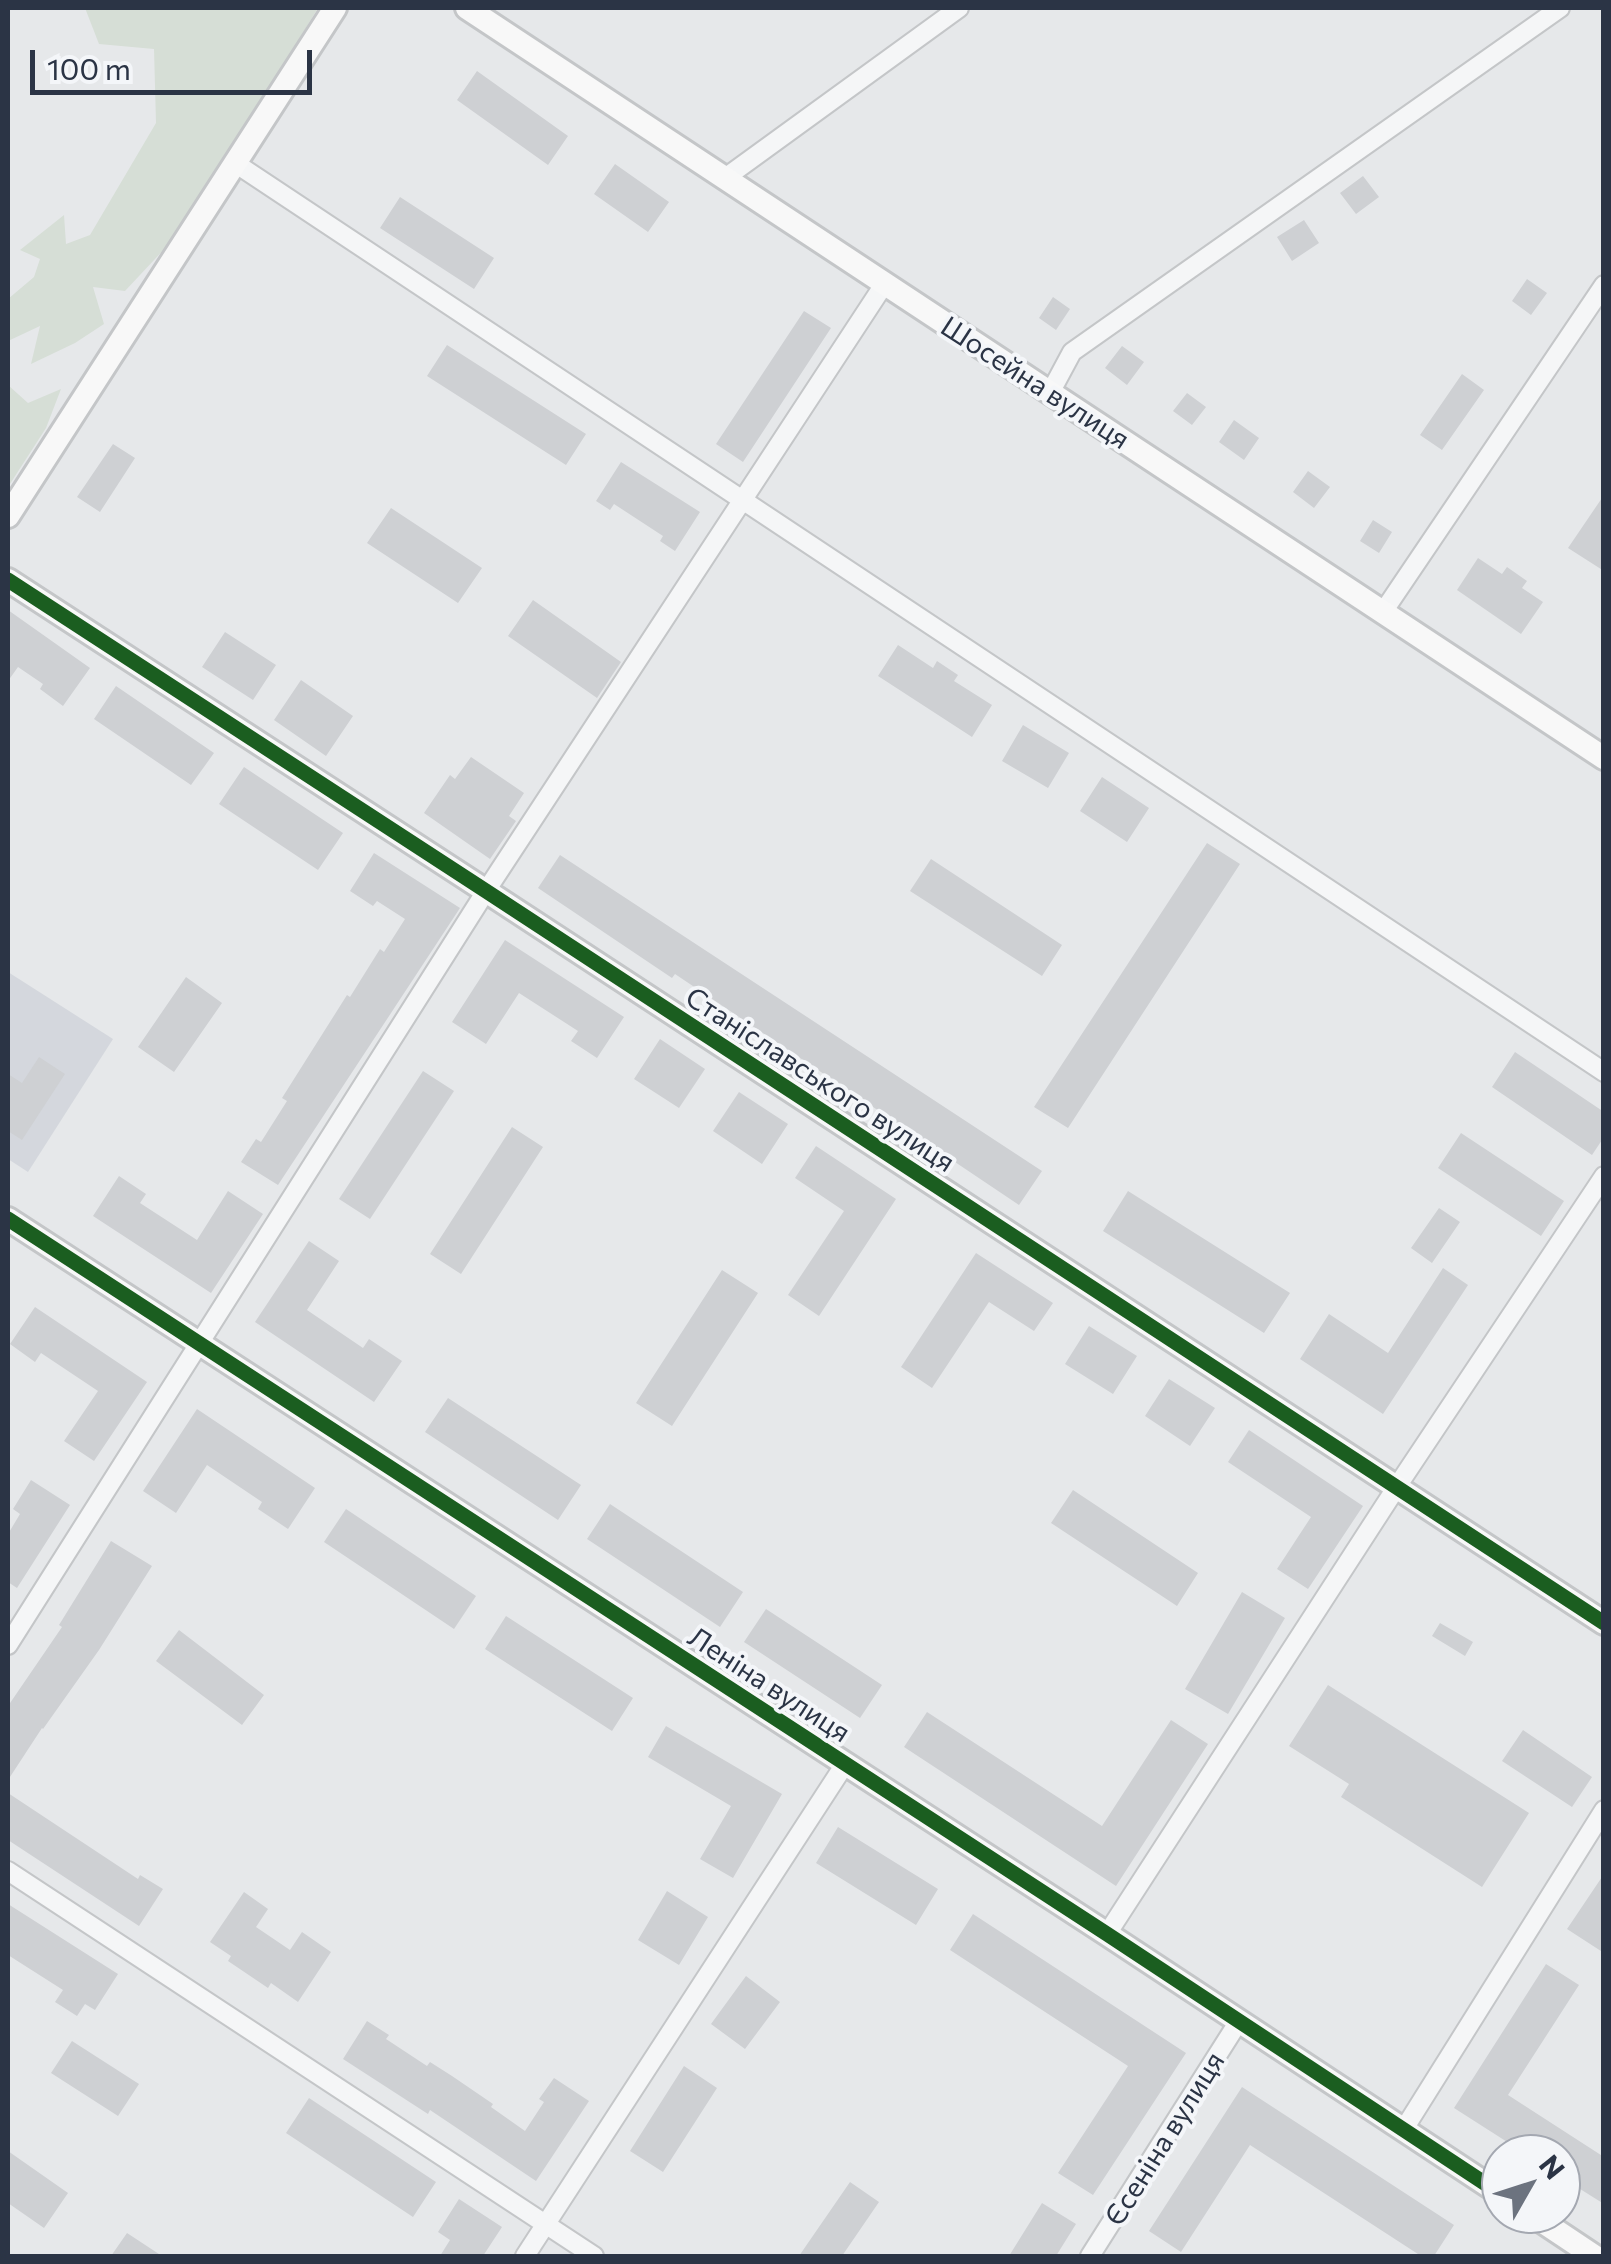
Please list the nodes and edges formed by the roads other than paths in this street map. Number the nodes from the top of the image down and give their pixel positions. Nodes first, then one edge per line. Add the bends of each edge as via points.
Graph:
1 (335, 8) edge
2 (467, 8) edge
3 (959, 8) edge
4 (1560, 8) edge
5 (235, 163) junction
6 (725, 178) junction
7 (884, 283) junction
8 (1604, 284) edge
9 (1050, 393) junction
10 (744, 501) junction
11 (8, 516) edge
12 (8, 580) edge
13 (1383, 612) junction
14 (1604, 758) edge
15 (486, 890) junction
16 (1604, 1072) edge
17 (1604, 1176) edge
18 (8, 1219) edge
19 (198, 1342) junction
20 (1396, 1488) junction
21 (1604, 1623) edge
22 (8, 1645) edge
23 (845, 1764) junction
24 (1604, 1810) edge
25 (8, 1870) edge
26 (1106, 1934) junction
27 (1240, 2021) junction
28 (1404, 2129) junction
29 (1481, 2181) edge
30 (545, 2224) junction
31 (1561, 2234) edge
32 (525, 2256) edge
33 (594, 2256) edge
34 (1090, 2256) edge
35 (1594, 2256) edge

1 - 5 street
2 - 6 street, Шосейна вулиця
3 - 6 street
4 - 9 street via 1072,352
5 - 10 street
5 - 11 street
6 - 7 street, Шосейна вулиця
7 - 9 street, Шосейна вулиця
7 - 10 street
8 - 13 street
9 - 13 street, Шосейна вулиця
10 - 15 street
10 - 16 street
12 - 15 street, Станіславського вулиця
13 - 14 street, Шосейна вулиця
15 - 19 street
15 - 20 street, Станіславського вулиця
17 - 20 street
18 - 19 street, Леніна вулиця
19 - 22 street
19 - 23 street, Леніна вулиця
20 - 21 street, Станіславського вулиця
20 - 26 street
23 - 26 street, Леніна вулиця
23 - 30 street
24 - 28 street
25 - 30 street
26 - 27 street, Леніна вулиця
27 - 28 street, Леніна вулиця
27 - 34 street, Єсеніна вулиця
28 - 29 street, Леніна вулиця
30 - 32 street
30 - 33 street
31 - 35 street

